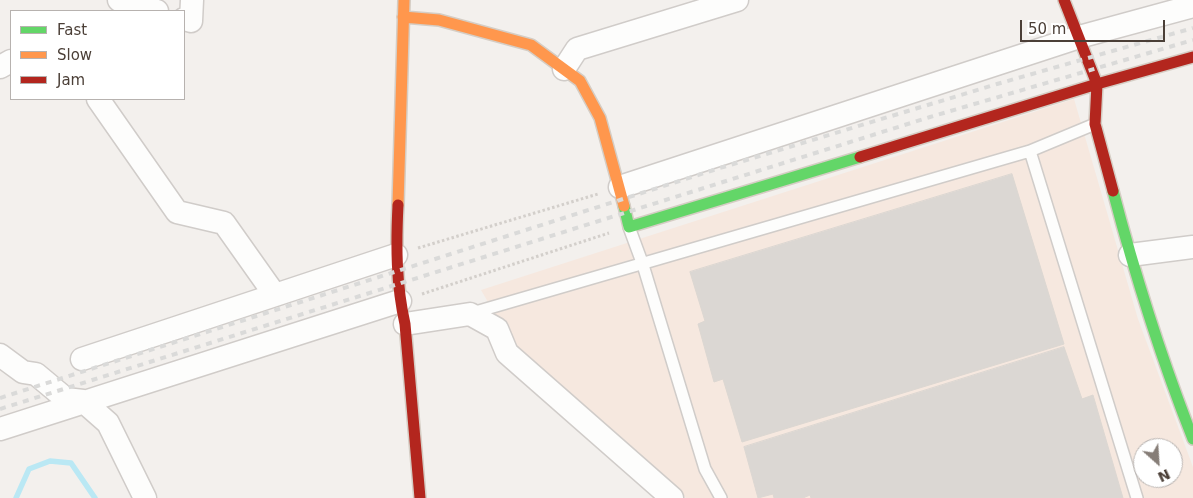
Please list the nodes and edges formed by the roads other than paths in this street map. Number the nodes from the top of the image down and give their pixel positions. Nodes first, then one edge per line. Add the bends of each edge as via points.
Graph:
1 (119, 0) edge
2 (192, 0) edge
3 (404, 0) edge
4 (737, 0) edge
5 (1064, 0) edge
6 (1193, 6) edge
7 (154, 10) edge
8 (402, 17) junction
9 (185, 19) edge
10 (1079, 37) junction
11 (1193, 57) edge
12 (564, 69) junction
13 (1097, 84) junction
14 (99, 100) edge
15 (1095, 124) junction
16 (1030, 151) junction
17 (620, 187) junction
18 (629, 227) junction
19 (1193, 247) edge
20 (396, 255) junction
21 (1130, 255) junction
22 (642, 265) junction
23 (274, 295) junction
24 (400, 301) junction
25 (470, 314) junction
26 (405, 324) junction
27 (0, 355) edge
28 (82, 358) dead end
29 (23, 372) junction
30 (0, 380) edge
31 (82, 402) junction
32 (0, 428) edge
33 (1193, 439) edge
34 (145, 498) edge
35 (420, 498) edge
36 (672, 498) edge
37 (721, 498) edge
38 (1137, 498) edge

1 - 7 street
2 - 9 street via 191,21
3 - 8 street
4 - 12 street via 577,49
5 - 10 street
6 - 10 street
8 - 12 street via 439,20 531,45
8 - 20 street
10 - 13 street
10 - 17 street
11 - 13 street
12 - 17 street via 580,81 600,118
13 - 15 street
13 - 18 street
14 - 23 street via 177,212 224,224
15 - 16 lane
15 - 21 street
16 - 22 lane
16 - 38 lane
17 - 18 street
18 - 22 lane
19 - 21 street
20 - 23 street
20 - 24 street
21 - 33 street
22 - 25 lane
22 - 37 lane via 705,469
23 - 28 street
24 - 26 street
24 - 31 street
25 - 26 street
25 - 36 street via 497,329 507,354
26 - 35 street
27 - 29 street
29 - 30 street
29 - 31 street via 36,374 66,399
31 - 32 street
31 - 34 street via 108,423

